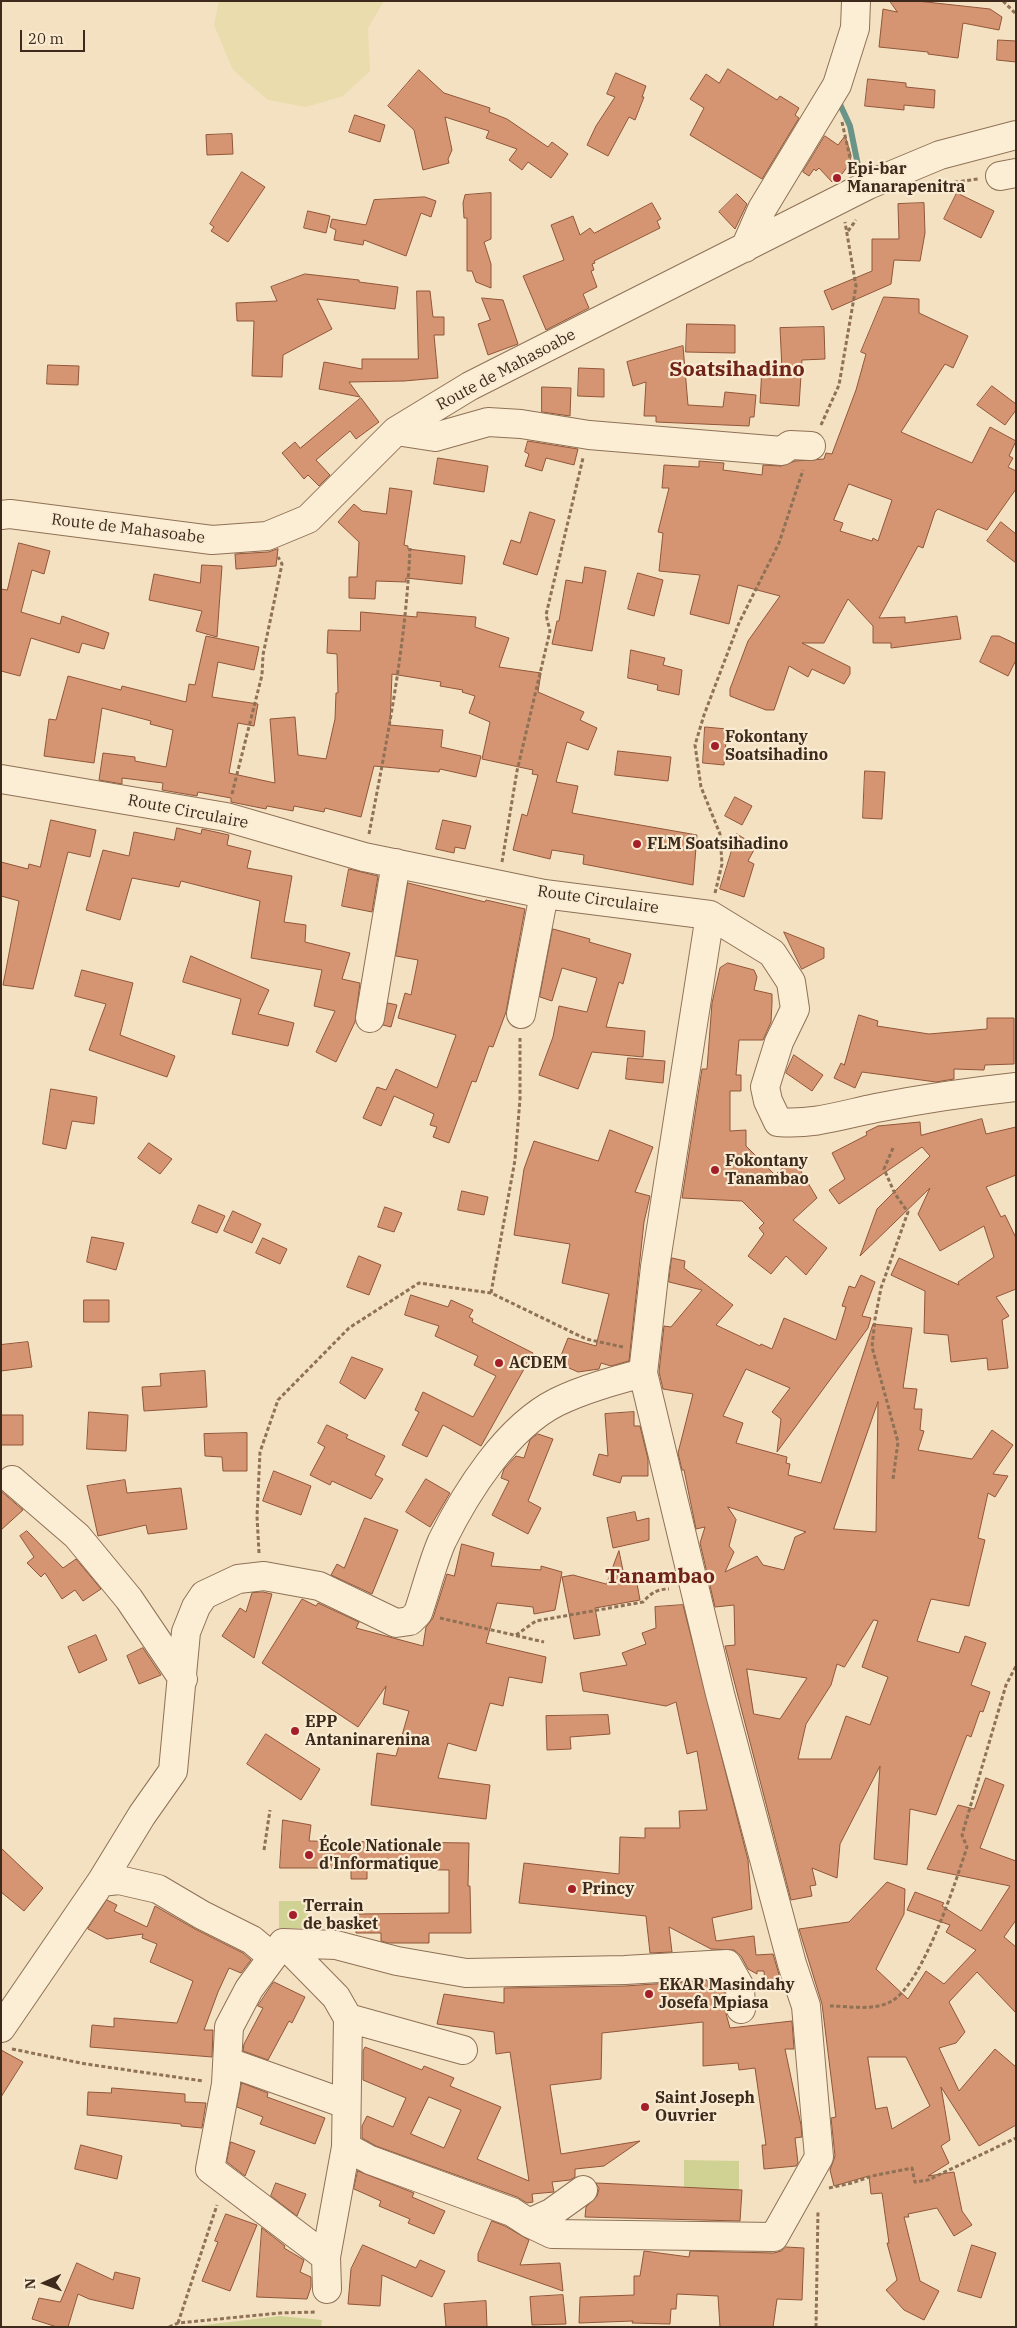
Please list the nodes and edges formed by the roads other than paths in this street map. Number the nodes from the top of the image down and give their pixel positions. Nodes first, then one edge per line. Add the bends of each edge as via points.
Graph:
1 (856, 1) edge
2 (1016, 135) edge
3 (746, 248) junction
4 (396, 430) junction
5 (811, 446) road end
6 (1, 515) edge
7 (1, 778) edge
8 (396, 863) junction
9 (544, 894) junction
10 (710, 915) junction
11 (521, 1014) road end
12 (370, 1018) dead end
13 (1016, 1087) edge
14 (644, 1362) junction
15 (12, 1480) dead end
16 (183, 1679) junction
17 (101, 1882) junction
18 (277, 1950) junction
19 (741, 2009) dead end
20 (348, 2018) junction
21 (6, 2039) edge
22 (462, 2050) dead end
23 (227, 2073) junction
24 (346, 2104) junction
25 (346, 2147) junction
26 (583, 2190) dead end
27 (529, 2223) junction
28 (326, 2257) junction
29 (326, 2289) road end

1 - 3 street via 855,28 834,91 762,209
2 - 3 street, Route de Mahasoabe via 940,155 868,185 848,209
3 - 4 street, Route de Mahasoabe via 470,386
4 - 5 street via 435,437 488,422 521,424 590,436 782,451 790,444
4 - 6 street, Route de Mahasoabe via 308,519 268,536 212,540
7 - 8 street, Route Circulaire via 226,817 364,858
8 - 9 street, Route Circulaire
8 - 12 street
9 - 10 street, Route Circulaire
9 - 11 street
10 - 13 street, Route Circulaire via 772,953 791,982 795,1009 779,1042 765,1087 778,1122 827,1121 875,1108
10 - 14 street via 655,1267
14 - 16 street via 555,1403 512,1434 480,1475 442,1542 418,1613 410,1622 396,1623 320,1586 260,1576 238,1579 204,1595 196,1607 186,1632
14 - 27 street via 725,1714 806,2006 819,2157 774,2237 552,2234
15 - 16 street via 77,1536 129,1599
16 - 17 street via 173,1771
17 - 18 street via 119,1880 158,1890 202,1915
17 - 21 street
18 - 19 street via 336,1945 397,1961 456,1971 500,1973 727,1964 740,1987
18 - 20 street via 336,1997
18 - 23 street via 248,1989 229,2026
20 - 22 street
20 - 24 street
23 - 24 street
23 - 28 street via 210,2169
24 - 25 street
25 - 27 street via 370,2160 512,2212
25 - 28 street
26 - 27 street via 551,2213
28 - 29 street

